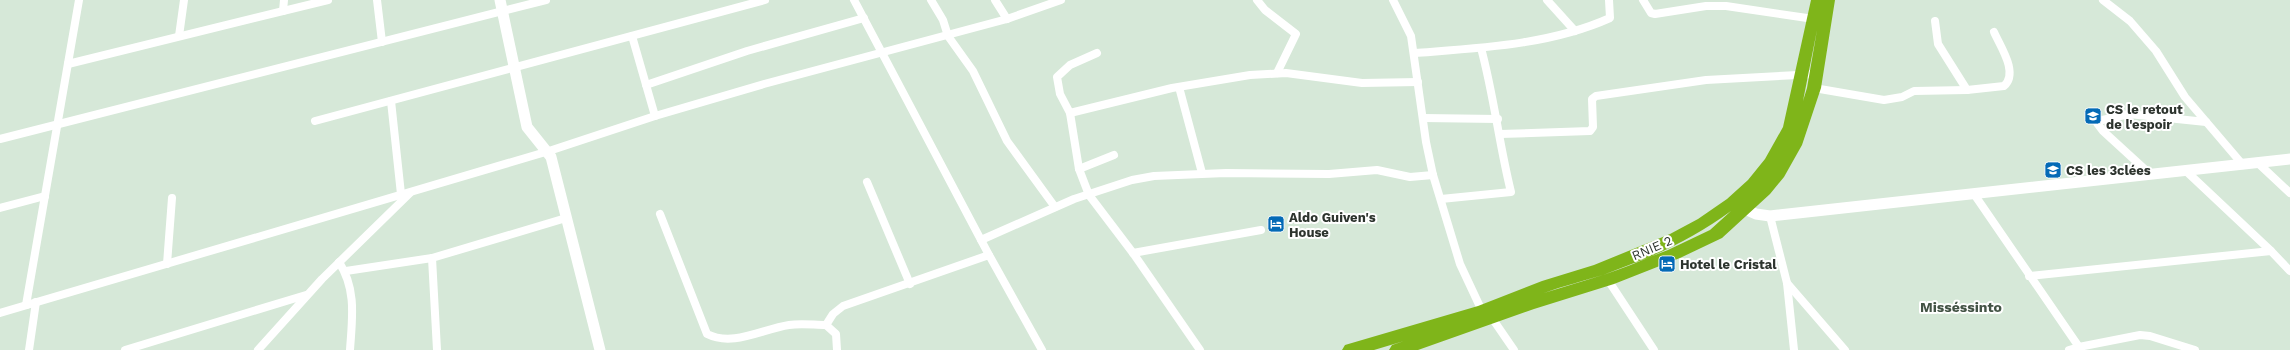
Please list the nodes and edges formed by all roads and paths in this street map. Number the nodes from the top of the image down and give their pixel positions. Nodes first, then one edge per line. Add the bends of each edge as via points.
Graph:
1 (79, 0) edge
2 (184, 0) edge
3 (284, 0) edge
4 (328, 0) edge
5 (377, 0) edge
6 (500, 0) edge
7 (546, 0) edge
8 (765, 0) edge
9 (854, 0) edge
10 (930, 0) edge
11 (996, 0) edge
12 (1061, 0) edge
13 (1257, 0) edge
14 (1393, 0) edge
15 (1547, 0) edge
16 (1609, 0) edge
17 (1643, 0) edge
18 (1752, 0) edge
19 (1817, 0) edge
20 (1829, 0) edge
21 (2102, 0) edge
22 (283, 10) junction
23 (1754, 10) junction
24 (503, 11) junction
25 (864, 18) junction
26 (1007, 19) junction
27 (1814, 19) junction
28 (1935, 21) dead end
29 (1575, 31) junction
30 (1994, 32) dead end
31 (179, 36) junction
32 (632, 36) junction
33 (948, 36) junction
34 (382, 42) junction
35 (1481, 48) junction
36 (882, 51) junction
37 (1415, 53) junction
38 (1098, 54) dead end
39 (68, 64) junction
40 (515, 67) junction
41 (1277, 73) junction
42 (1800, 74) junction
43 (1815, 81) junction
44 (1418, 82) junction
45 (646, 85) junction
46 (1179, 86) junction
47 (1967, 90) junction
48 (391, 101) junction
49 (1070, 114) junction
50 (655, 116) junction
51 (1423, 118) junction
52 (1498, 119) junction
53 (315, 121) dead end
54 (2206, 122) junction
55 (57, 124) junction
56 (1500, 134) junction
57 (0, 139) edge
58 (548, 151) junction
59 (1114, 155) dead end
60 (2290, 159) edge
61 (2258, 164) junction
62 (2243, 165) junction
63 (1079, 169) junction
64 (2186, 171) junction
65 (1202, 173) junction
66 (2150, 174) junction
67 (1433, 175) junction
68 (867, 182) dead end
69 (412, 191) junction
70 (2290, 192) edge
71 (401, 194) junction
72 (1974, 194) junction
73 (1088, 195) junction
74 (45, 196) junction
75 (172, 198) dead end
76 (1441, 200) junction
77 (1738, 206) junction
78 (1054, 207) junction
79 (0, 208) edge
80 (660, 214) dead end
81 (1770, 216) junction
82 (566, 218) junction
83 (1261, 230) dead end
84 (981, 240) junction
85 (2271, 251) junction
86 (1133, 253) junction
87 (989, 255) junction
88 (432, 258) junction
89 (339, 262) junction
90 (167, 264) junction
91 (346, 271) junction
92 (2290, 271) edge
93 (2029, 276) junction
94 (1608, 280) junction
95 (910, 284) junction
96 (1787, 284) junction
97 (307, 295) junction
98 (36, 302) junction
99 (26, 305) junction
100 (0, 313) edge
101 (1487, 314) junction
102 (826, 325) junction
103 (2080, 347) junction
104 (29, 350) edge
105 (127, 350) edge
106 (258, 350) edge
107 (350, 350) edge
108 (437, 350) edge
109 (600, 350) edge
110 (837, 350) edge
111 (1042, 350) edge
112 (1200, 350) edge
113 (1351, 350) edge
114 (1398, 350) edge
115 (1514, 350) edge
116 (1654, 350) edge
117 (1794, 350) edge
118 (1845, 350) edge
119 (2069, 350) edge
120 (2195, 350) edge

1 - 39 street
2 - 31 street
3 - 22 street
4 - 22 street
5 - 34 street
6 - 24 main road
7 - 24 street
8 - 32 street
9 - 25 street
10 - 33 street via 940,14
11 - 26 street
12 - 26 street
13 - 41 street via 1262,8 1288,24 1296,34
14 - 37 street via 1411,36
15 - 29 street
16 - 29 street via 1610,18
17 - 23 street via 1651,13 1655,14 1706,6
18 - 23 street
19 - 27 highway, RNIE 2 / RNIE 2
20 - 43 highway, RNIE 2 / RNIE 2
21 - 54 street via 2130,21 2156,51 2180,90
22 - 31 street
23 - 27 street
24 - 34 street
24 - 40 main road
25 - 36 street
25 - 45 street via 748,51
26 - 33 street
27 - 42 highway, RNIE 2 / RNIE 2
28 - 47 street via 1938,44
29 - 35 street
30 - 47 street via 2011,78 2004,86
31 - 39 street
32 - 40 street
32 - 45 street
33 - 36 street
33 - 78 street via 972,71 1007,141
34 - 55 street
35 - 37 street
35 - 52 street
36 - 50 street
36 - 84 street
37 - 44 street
38 - 49 street via 1073,62 1057,77 1060,94
39 - 55 street
40 - 48 street
40 - 58 main road via 527,127
41 - 44 street via 1317,75 1356,83
41 - 46 street via 1233,76
42 - 43 street
42 - 56 street via 1691,81 1596,96 1592,99 1590,131
42 - 77 highway, RNIE 2 / RNIE 2 via 1790,127 1771,162
43 - 47 street via 1884,100 1902,98 1914,90
43 - 77 highway, RNIE 2 / RNIE 2 via 1798,136 1782,168 1765,190
44 - 51 street
45 - 50 street
46 - 49 street
46 - 65 street
48 - 53 street
48 - 71 street
49 - 63 street
50 - 58 street
51 - 52 street
51 - 67 street
52 - 56 street
54 - 62 street
54 - 66 street via 2129,114 2098,121 2103,131
55 - 57 street
55 - 74 street
56 - 76 street via 1503,161 1511,192
58 - 69 street
58 - 82 main road
59 - 63 street
60 - 61 main road
61 - 62 main road
61 - 70 street
62 - 64 main road
63 - 73 street
64 - 66 main road
64 - 85 street
65 - 67 street via 1329,174 1377,170 1410,177
65 - 73 street via 1132,180
66 - 72 main road
67 - 76 street
68 - 95 street
69 - 71 street
69 - 89 street
71 - 90 street
72 - 81 main road
72 - 93 street
73 - 78 street
73 - 86 street
74 - 79 street
74 - 99 street
75 - 90 street
76 - 101 street via 1460,264
77 - 81 main road via 1756,214
77 - 94 highway, RNIE 2 / RNIE 2 via 1716,234
77 - 101 highway, RNIE 2 / RNIE 2 via 1676,238 1599,270 1548,285
78 - 84 street
80 - 102 street via 707,334 712,338 729,339 790,325
81 - 96 street
82 - 88 street
82 - 109 main road
83 - 86 street
84 - 87 street
85 - 92 street
85 - 93 street
86 - 112 street
87 - 95 street
87 - 111 street
88 - 91 street
88 - 108 street
89 - 91 street
89 - 97 street
90 - 98 street
91 - 107 street via 353,302
93 - 103 street
94 - 101 highway, RNIE 2 / RNIE 2
94 - 116 street
95 - 102 street via 843,306 833,314
96 - 117 street
96 - 118 street
97 - 105 street
97 - 106 street
98 - 99 street
98 - 104 street
99 - 100 street
101 - 113 highway, RNIE 2 / RNIE 2
101 - 114 highway, RNIE 2 / RNIE 2
101 - 115 street
102 - 110 street via 836,334
103 - 119 street
103 - 120 street via 2140,335

